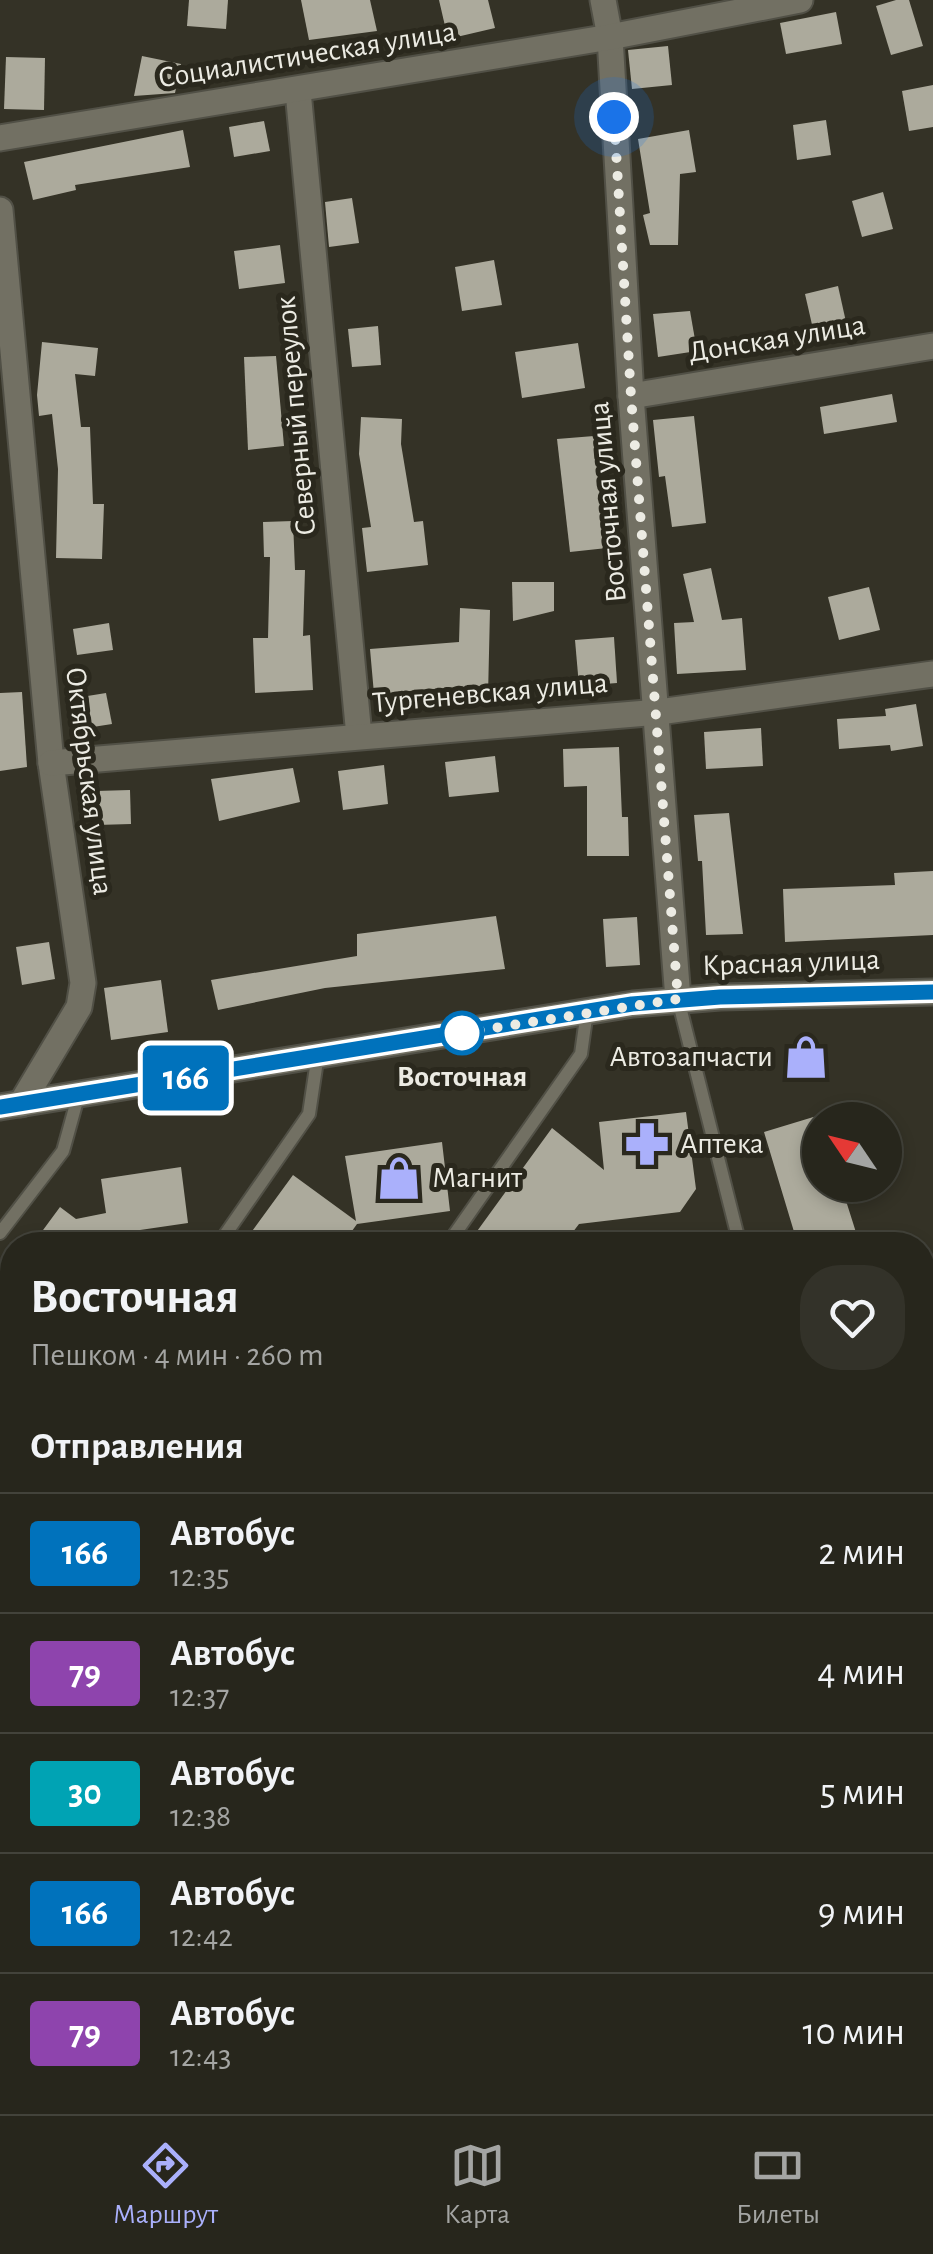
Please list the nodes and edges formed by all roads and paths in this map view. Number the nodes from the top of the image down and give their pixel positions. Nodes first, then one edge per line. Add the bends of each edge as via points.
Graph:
1 (603, 0) edge
2 (800, 0) edge
3 (610, 37) junction
4 (298, 90) junction
5 (0, 138) edge
6 (0, 210) edge
7 (933, 346) edge
8 (631, 396) junction
9 (933, 674) edge
10 (659, 712) junction
11 (359, 736) junction
12 (50, 763) junction
13 (933, 992) edge
14 (678, 999) junction
15 (587, 1011) junction
16 (318, 1054) junction
17 (78, 1097) junction
18 (10, 1106) edge
19 (1, 1232) edge
20 (227, 1232) edge
21 (456, 1232) edge
22 (737, 1232) edge

1 - 3 street, Восточная улица
2 - 3 street, Социалистическая улица
3 - 4 street, Социалистическая улица
3 - 8 street, Восточная улица
4 - 5 street, Социалистическая улица
4 - 11 street, Северный переулок
6 - 12 street, Октябрьская улица
7 - 8 street, Донская улица
8 - 10 street, Восточная улица
9 - 10 street, Тургеневская улица
10 - 11 street, Тургеневская улица
10 - 14 street, Восточная улица
11 - 12 street, Тургеневская улица
12 - 18 street, Октябрьская улица via 82,995
13 - 14 street, Красная улица
14 - 15 street, Красная улица
14 - 22 lane
15 - 16 street, Красная улица
15 - 21 lane via 581,1054
16 - 17 street, Красная улица
16 - 20 lane via 308,1114
17 - 18 street, Красная улица
17 - 19 lane via 63,1151

